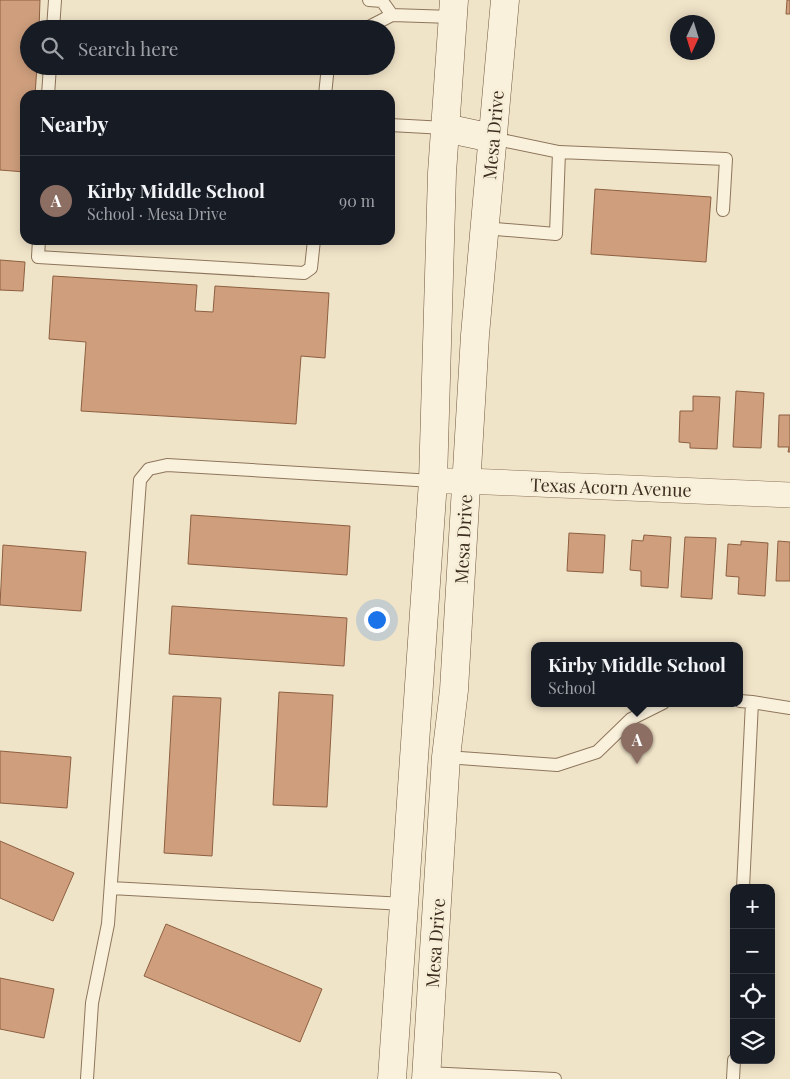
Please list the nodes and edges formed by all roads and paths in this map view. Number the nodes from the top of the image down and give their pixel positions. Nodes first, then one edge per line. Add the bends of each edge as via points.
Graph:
1 (55, 0) edge
2 (369, 0) edge
3 (505, 0) edge
4 (453, 9) edge
5 (392, 15) junction
6 (54, 20) edge
7 (382, 20) edge
8 (49, 75) edge
9 (327, 75) edge
10 (48, 90) edge
11 (326, 90) edge
12 (395, 125) edge
13 (445, 128) junction
14 (492, 138) junction
15 (558, 152) junction
16 (723, 210) dead end
17 (484, 228) junction
18 (39, 245) edge
19 (313, 245) edge
20 (433, 481) junction
21 (467, 481) junction
22 (790, 495) edge
23 (746, 702) edge
24 (655, 707) edge
25 (790, 708) edge
26 (413, 756) junction
27 (446, 757) junction
28 (743, 884) edge
29 (111, 888) junction
30 (404, 904) junction
31 (734, 1064) edge
32 (427, 1076) edge
33 (87, 1079) edge
34 (392, 1079) edge
35 (555, 1079) edge
36 (733, 1079) edge

1 - 6 lane
2 - 5 lane via 382,1
3 - 14 main road, Mesa Drive
4 - 5 lane
4 - 13 main road, Mesa Drive
5 - 7 lane
8 - 10 lane
9 - 11 lane
12 - 13 lane
13 - 14 main road
13 - 20 main road, Mesa Drive
14 - 15 lane
14 - 17 main road, Mesa Drive
15 - 16 lane via 726,159
15 - 17 lane via 556,234
17 - 21 main road, Mesa Drive
18 - 19 lane via 38,257 304,273 311,268
20 - 21 street, Texas Acorn Avenue
20 - 26 main road, Mesa Drive
20 - 29 lane via 167,466 149,469 140,480
21 - 22 street, Texas Acorn Avenue
21 - 27 main road, Mesa Drive via 454,690
23 - 25 lane
23 - 28 lane
24 - 27 lane via 631,719 597,752 557,765
26 - 27 main road
26 - 30 main road, Mesa Drive
27 - 32 main road, Mesa Drive
29 - 30 lane
29 - 33 lane via 108,924 92,1003
30 - 34 main road, Mesa Drive
31 - 36 lane
32 - 35 lane

